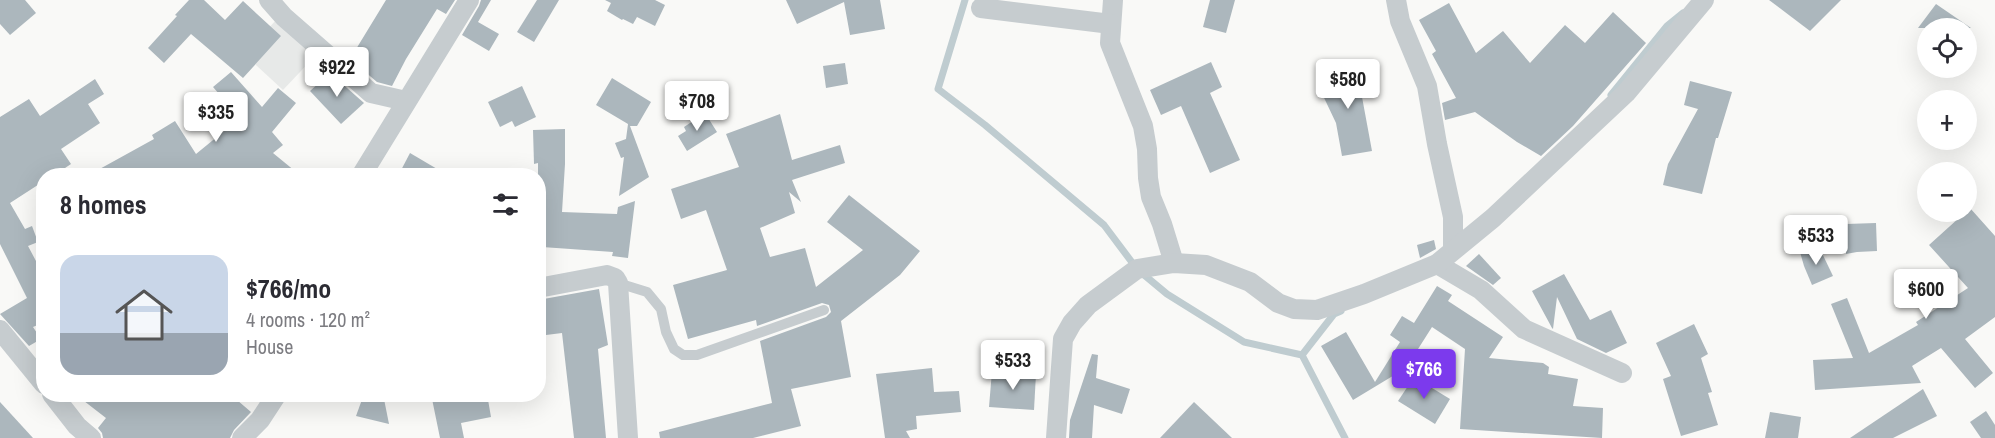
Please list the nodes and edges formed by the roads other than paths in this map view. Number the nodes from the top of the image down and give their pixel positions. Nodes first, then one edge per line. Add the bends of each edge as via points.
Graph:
1 (270, 0) edge
2 (469, 0) edge
3 (1113, 0) edge
4 (1396, 0) edge
5 (1704, 0) edge
6 (981, 8) dead end
7 (1111, 24) junction
8 (406, 100) junction
9 (366, 168) edge
10 (1453, 250) junction
11 (1174, 263) junction
12 (1437, 264) junction
13 (618, 283) junction
14 (546, 286) edge
15 (824, 310) dead end
16 (0, 330) edge
17 (1622, 373) dead end
18 (36, 374) edge
19 (58, 402) edge
20 (272, 402) edge
21 (92, 438) edge
22 (242, 438) edge
23 (628, 438) edge
24 (1056, 438) edge

1 - 8 street via 284,17 371,93
2 - 8 street
3 - 7 street
4 - 10 street via 1400,21 1427,86 1454,216
5 - 10 street via 1626,93 1493,218
6 - 7 street
7 - 11 street via 1110,44 1143,126 1151,197
8 - 9 street
10 - 12 street
11 - 12 street via 1206,265 1250,282 1278,303 1294,309 1317,310
11 - 24 street via 1137,268 1072,322 1063,339
12 - 17 street via 1481,290 1524,329
13 - 14 street via 607,275
13 - 15 lane via 647,292 661,309 674,349 683,355 697,355
13 - 23 street
16 - 18 street
19 - 21 street
20 - 22 street

